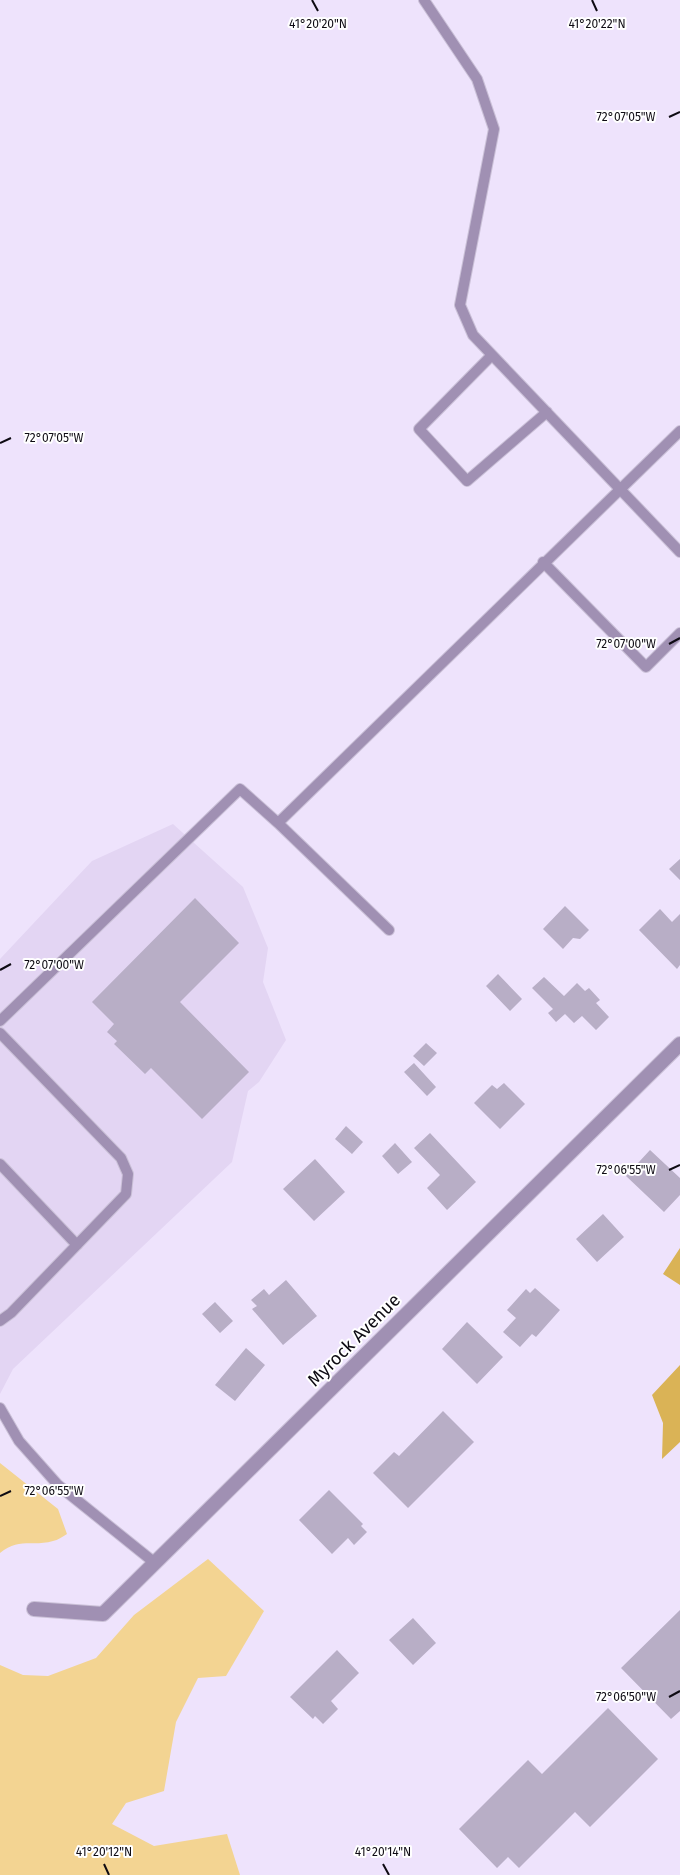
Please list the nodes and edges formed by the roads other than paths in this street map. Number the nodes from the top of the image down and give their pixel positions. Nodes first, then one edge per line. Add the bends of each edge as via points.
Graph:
1 (424, 0) edge
2 (492, 355) junction
3 (547, 412) junction
4 (680, 431) edge
5 (620, 488) junction
6 (680, 552) edge
7 (543, 562) junction
8 (680, 633) edge
9 (278, 822) junction
10 (389, 930) dead end
11 (0, 1021) edge
12 (0, 1033) edge
13 (680, 1044) edge
14 (0, 1164) edge
15 (77, 1245) junction
16 (0, 1321) edge
17 (0, 1408) edge
18 (155, 1563) junction
19 (34, 1609) dead end

1 - 2 lane via 477,79 494,129 460,306 473,335
2 - 3 lane
2 - 3 lane via 419,429 467,481
3 - 5 lane
4 - 5 lane
5 - 6 lane
5 - 7 lane
7 - 8 lane via 646,667
7 - 9 lane
9 - 10 lane
9 - 11 lane via 240,788
12 - 15 lane via 121,1158 128,1174 126,1194
13 - 18 street, Myrock Avenue
14 - 15 lane
15 - 16 lane via 12,1313
17 - 18 lane via 19,1441 58,1485
18 - 19 street, Myrock Avenue via 103,1614

